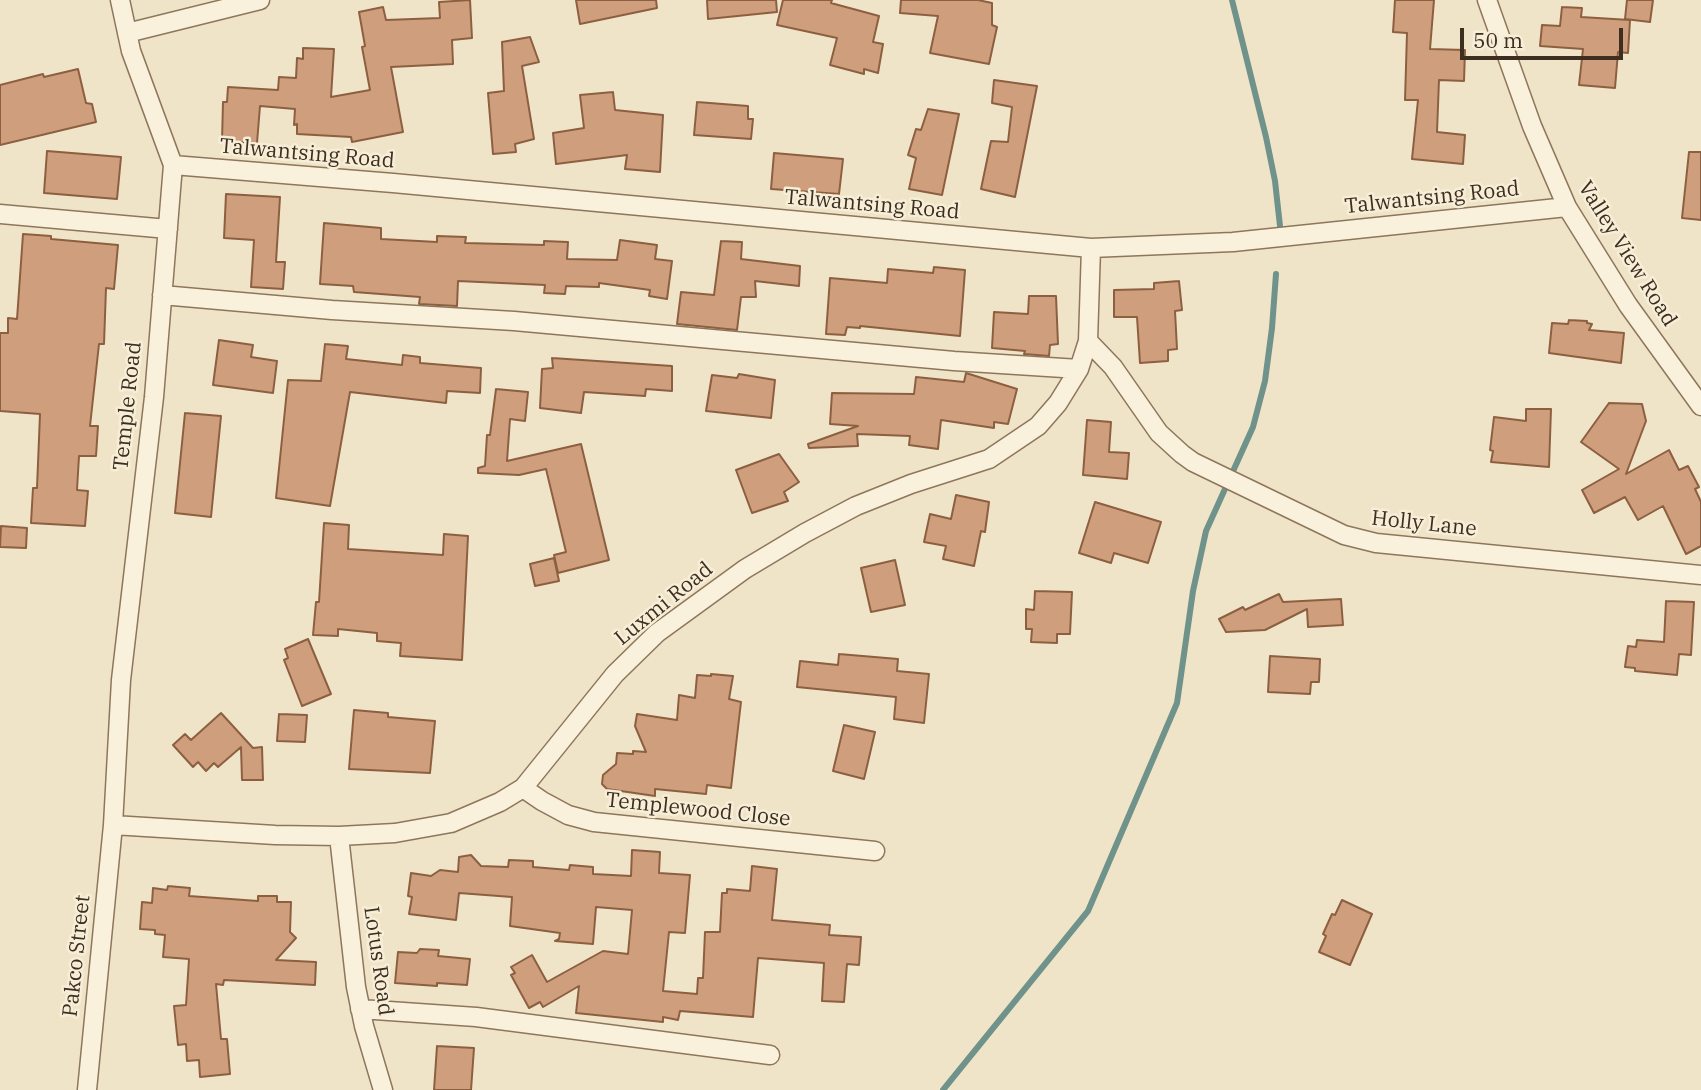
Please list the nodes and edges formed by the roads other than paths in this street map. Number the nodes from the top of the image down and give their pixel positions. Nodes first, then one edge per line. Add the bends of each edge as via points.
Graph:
1 (120, 0) edge
2 (260, 0) edge
3 (1487, 0) edge
4 (127, 33) junction
5 (173, 165) junction
6 (1567, 207) junction
7 (0, 214) edge
8 (168, 229) junction
9 (1091, 248) junction
10 (162, 295) junction
11 (1088, 341) junction
12 (1079, 369) junction
13 (1701, 406) edge
14 (1701, 575) edge
15 (523, 788) junction
16 (113, 825) junction
17 (339, 836) junction
18 (876, 851) dead end
19 (360, 1009) junction
20 (770, 1055) dead end
21 (87, 1090) edge
22 (383, 1090) edge

1 - 4 street, Temple Road
2 - 4 street
3 - 6 street, Valley View Road
4 - 5 street, Temple Road
5 - 8 street, Temple Road
5 - 9 street, Talwantsing Road
6 - 9 street, Talwantsing Road via 1233,242
6 - 13 street, Valley View Road via 1628,305
7 - 8 street
8 - 10 street, Temple Road
9 - 11 street, Luxmi Road
10 - 12 street
10 - 16 street, Temple Road via 121,680
11 - 12 street, Luxmi Road
11 - 14 street, Holly Lane via 1113,367 1159,433 1193,462 1344,536
12 - 15 street, Luxmi Road via 1038,426 989,459 856,506 745,569 657,633 615,674
15 - 17 street, Luxmi Road via 451,822 395,833
15 - 18 street, Templewood Close via 568,815 594,822
16 - 17 street, Luxmi Road
16 - 21 street, Pakco Street
17 - 19 street, Lotus Road
19 - 20 street via 476,1017
19 - 22 street, Lotus Road

